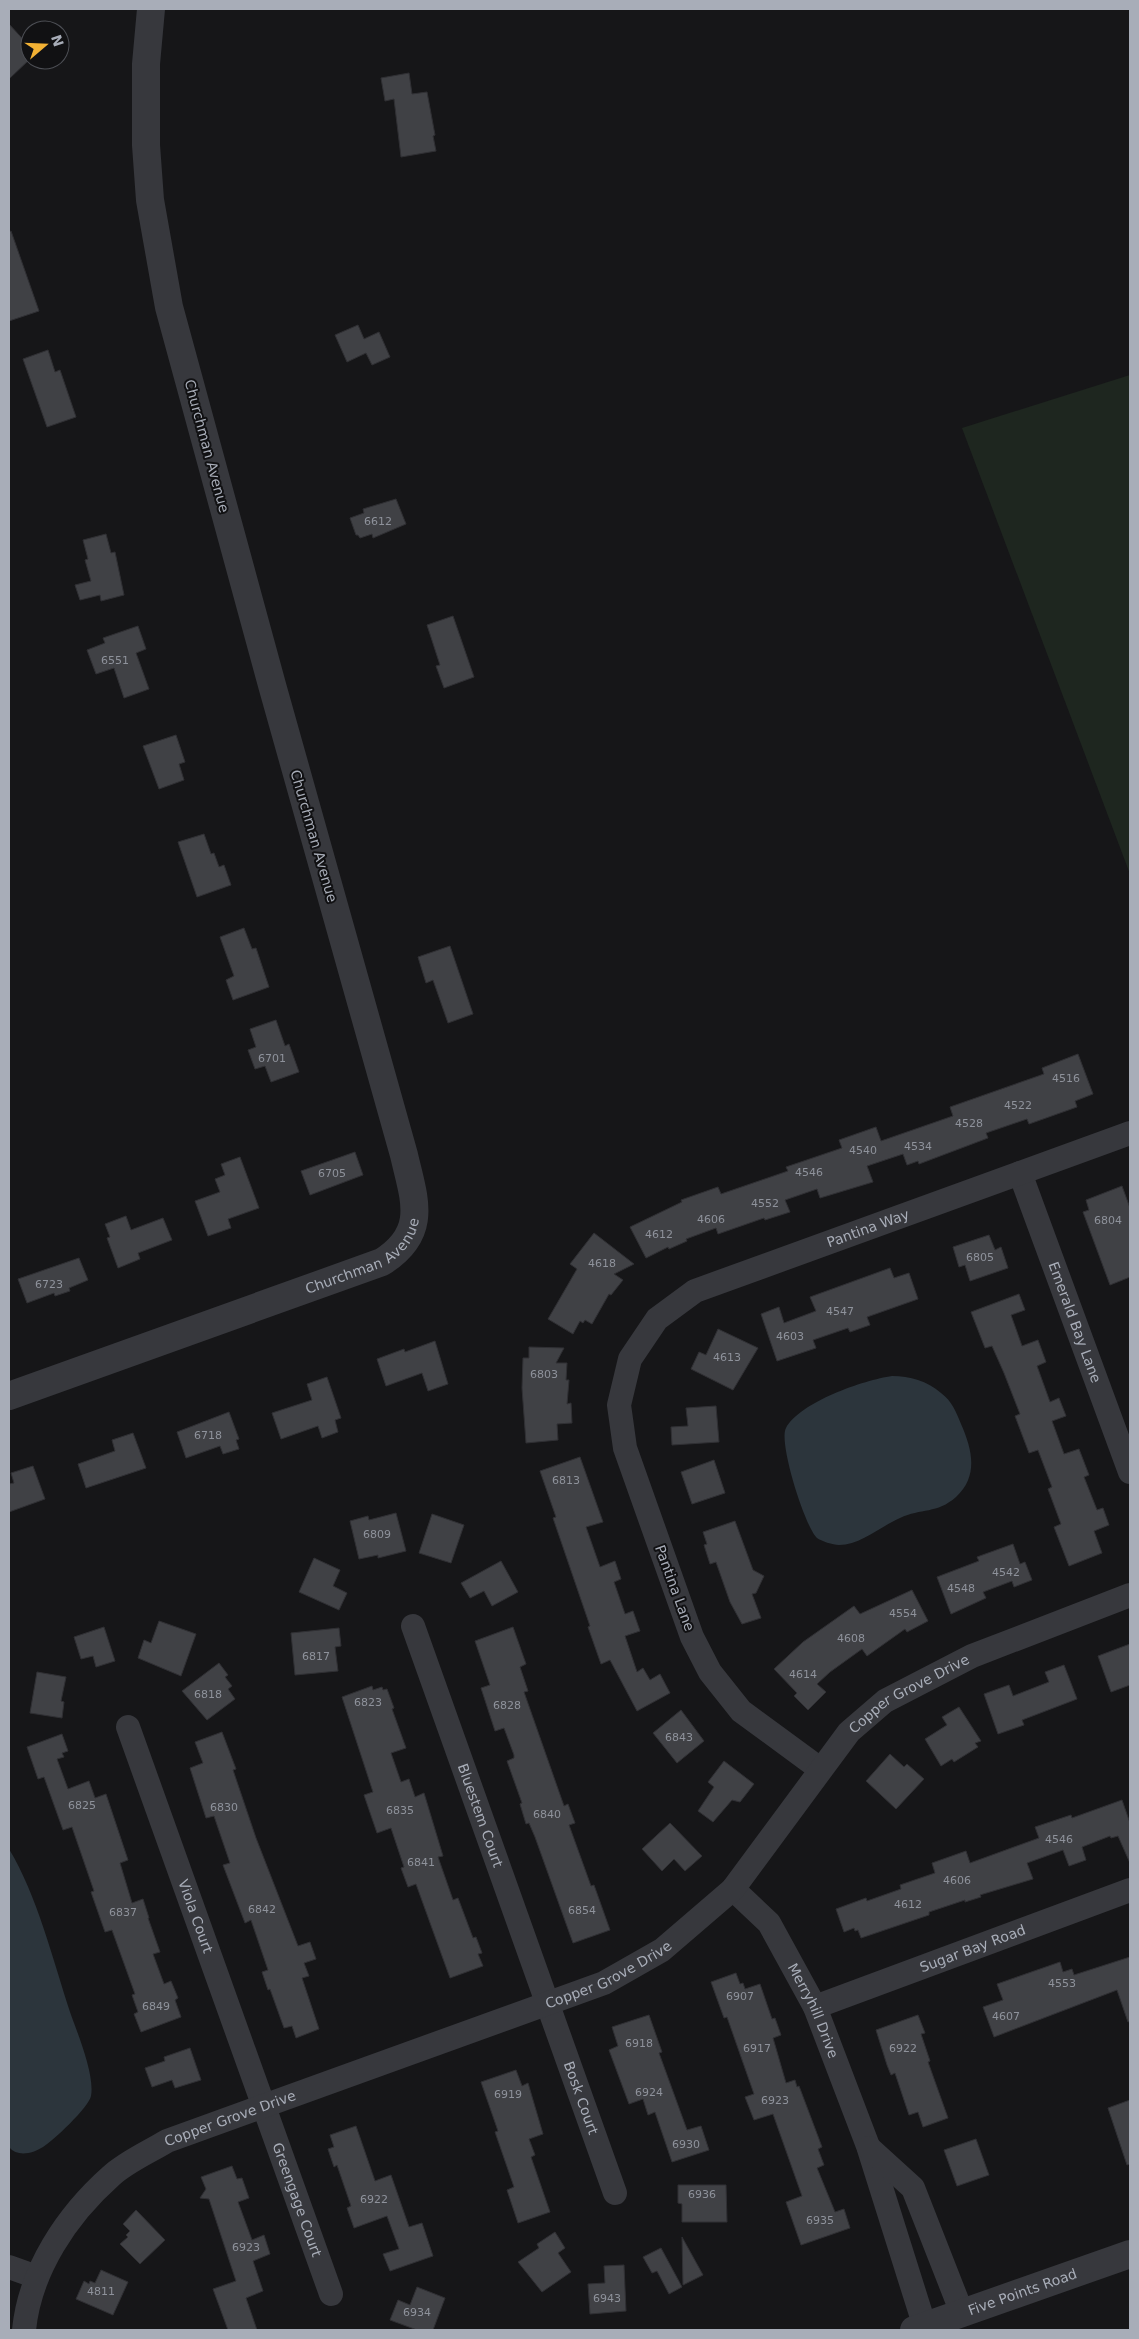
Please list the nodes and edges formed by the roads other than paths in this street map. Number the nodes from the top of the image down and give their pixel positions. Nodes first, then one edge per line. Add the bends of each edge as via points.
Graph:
1 (151, 9) edge
2 (1130, 1133) edge
3 (1020, 1173) junction
4 (630, 1359) joint
5 (9, 1396) edge
6 (1130, 1472) edge
7 (1130, 1595) edge
8 (413, 1626) dead end
9 (128, 1727) dead end
10 (820, 1769) junction
11 (733, 1889) junction
12 (1130, 1890) edge
13 (548, 2004) junction
14 (814, 2007) junction
15 (264, 2106) junction
16 (868, 2146) junction
17 (615, 2193) dead end
18 (1130, 2254) edge
19 (9, 2267) edge
20 (37, 2277) junction
21 (331, 2294) dead end
22 (962, 2313) junction
23 (920, 2328) edge
24 (24, 2330) edge
25 (33, 2330) edge

1 - 5 street, Churchman Avenue via 146,64 146,146 151,208 169,306 416,1208 413,1226 404,1243 382,1262
2 - 3 street, Pantina Way
3 - 4 street, Pantina Way via 695,1291 657,1319
3 - 6 street, Emerald Bay Lane
4 - 10 street, Pantina Lane via 619,1404 625,1448 692,1637 710,1672 741,1711
7 - 10 street, Copper Grove Drive via 972,1656 885,1701 849,1732
8 - 13 street, Bluestem Court
9 - 15 street, Viola Court
10 - 11 street, Copper Grove Drive
11 - 13 street, Copper Grove Drive via 662,1950 604,1983
11 - 14 street, Merryhill Drive via 769,1923
12 - 14 street, Sugar Bay Road
13 - 15 street, Copper Grove Drive
13 - 17 street, Bosk Court
14 - 16 street, Merryhill Drive
15 - 20 street, Copper Grove Drive via 167,2141 112,2174 64,2225
15 - 21 street, Greengage Court
16 - 22 street, Merryhill Drive via 913,2188
16 - 23 street, Merryhill Drive
18 - 22 street, Five Points Road
19 - 20 street
20 - 24 street, Copper Grove Drive
20 - 25 street, Copper Grove Drive
22 - 23 street, Five Points Road

